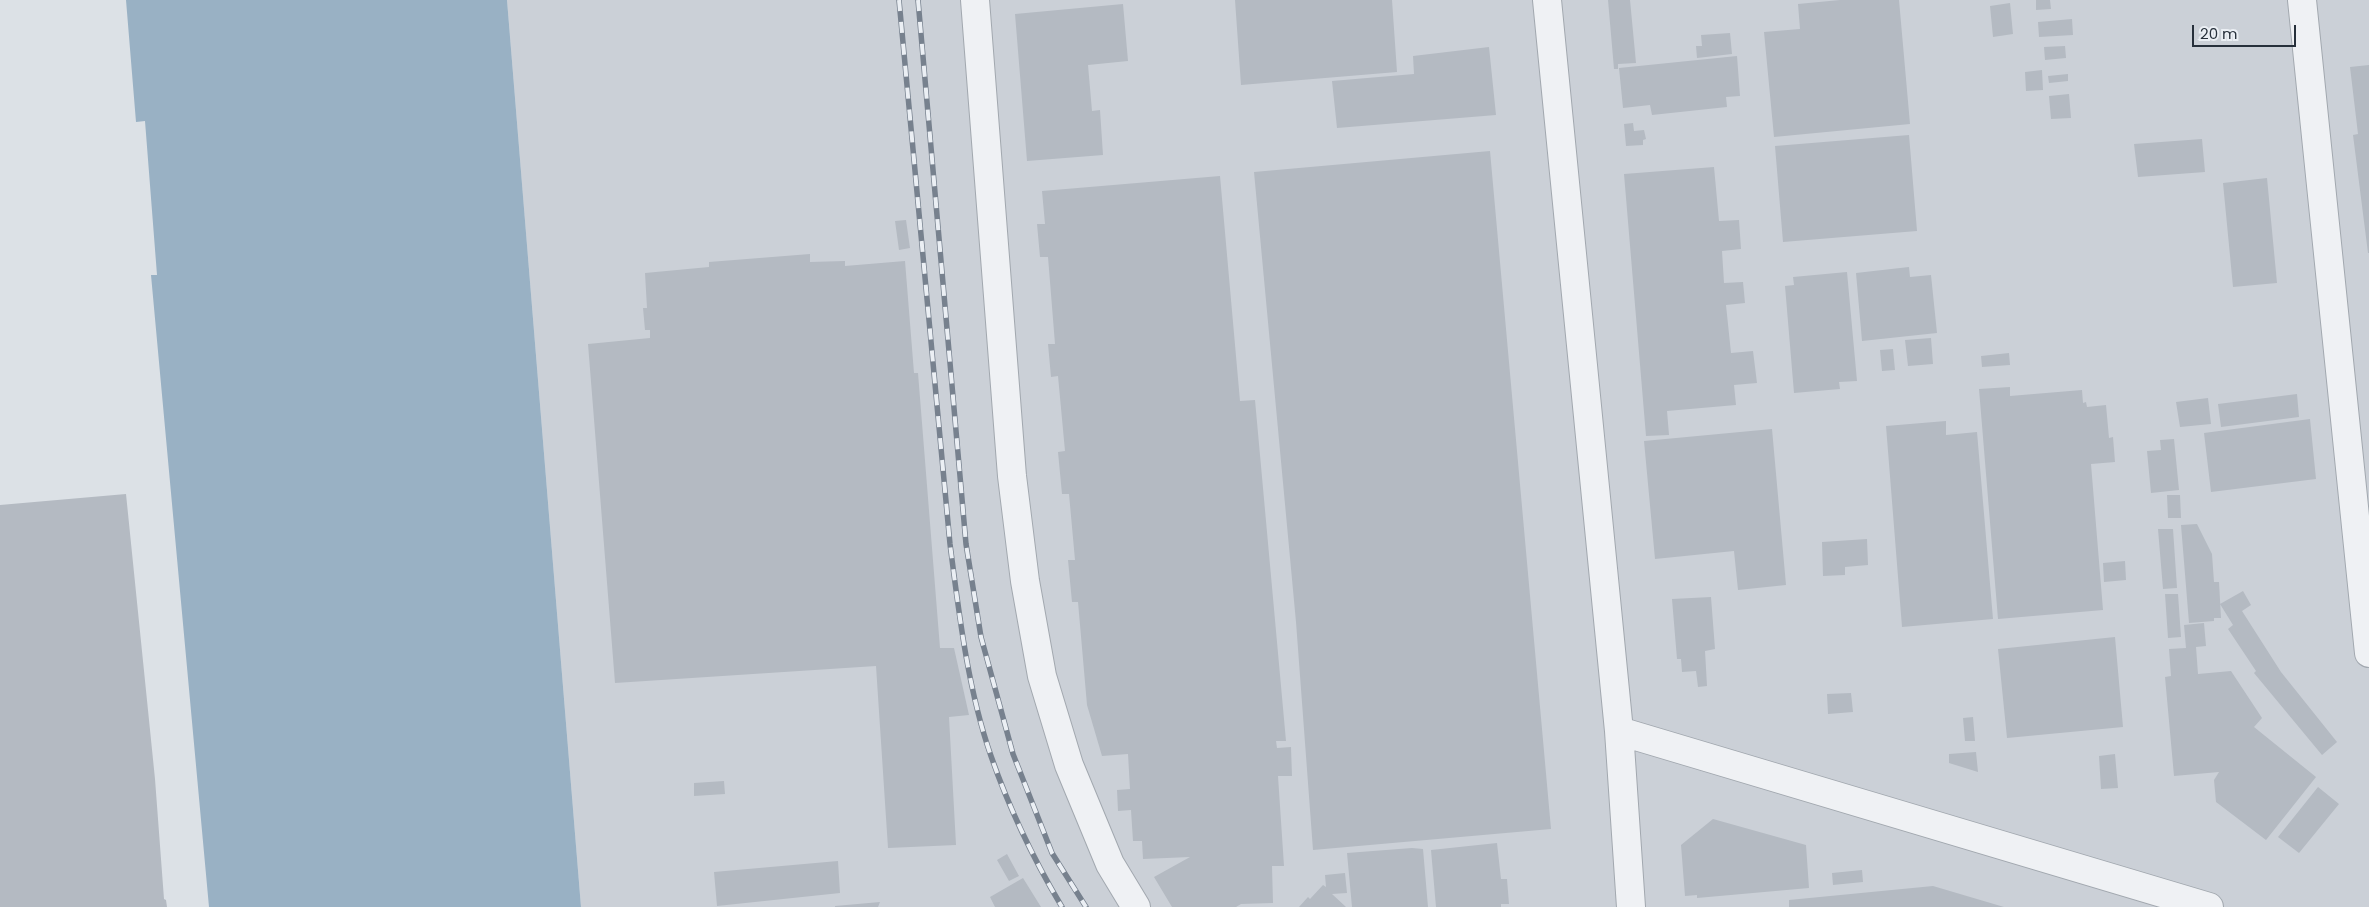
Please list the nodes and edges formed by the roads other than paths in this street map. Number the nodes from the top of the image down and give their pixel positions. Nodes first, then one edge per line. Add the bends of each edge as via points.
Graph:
1 (975, 0) edge
2 (1546, 0) edge
3 (2302, 0) edge
4 (2369, 653) edge
5 (1619, 731) junction
6 (2182, 903) edge
7 (1136, 907) edge
8 (1631, 907) edge
9 (2209, 907) edge

1 - 7 street via 1012,476 1025,581 1042,676 1068,765 1110,864
2 - 5 street
3 - 4 street
5 - 6 street
5 - 8 street
6 - 9 street

